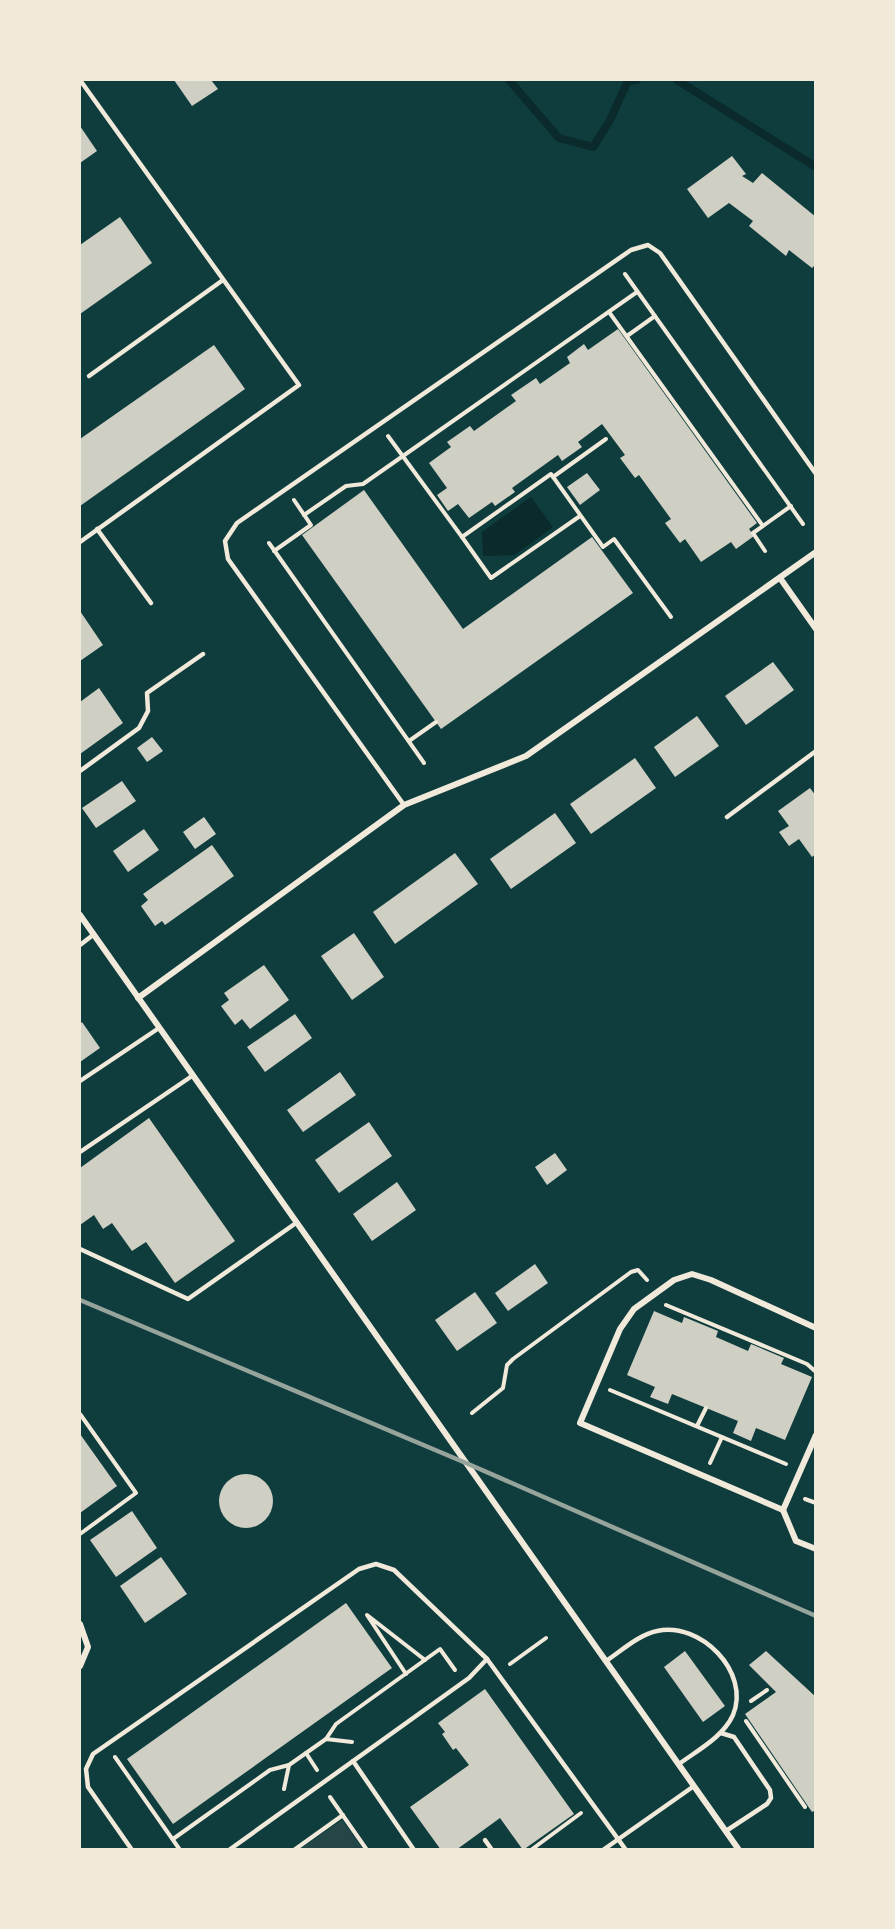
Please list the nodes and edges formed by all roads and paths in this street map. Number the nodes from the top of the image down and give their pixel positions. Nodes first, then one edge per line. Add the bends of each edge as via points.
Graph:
1 (80, 80) edge
2 (616, 261) junction
3 (223, 280) junction
4 (637, 292) junction
5 (609, 312) junction
6 (655, 316) junction
7 (627, 336) junction
8 (89, 376) dead end
9 (379, 423) junction
10 (606, 439) dead end
11 (403, 456) junction
12 (816, 474) edge
13 (553, 477) junction
14 (286, 488) junction
15 (791, 506) junction
16 (304, 515) junction
17 (580, 516) junction
18 (803, 524) dead end
19 (763, 526) junction
20 (97, 529) junction
21 (462, 537) junction
22 (80, 542) edge
23 (269, 543) dead end
24 (274, 551) junction
25 (765, 551) dead end
26 (816, 552) edge
27 (780, 578) junction
28 (151, 603) dead end
29 (671, 617) dead end
30 (816, 629) edge
31 (203, 654) dead end
32 (436, 722) dead end
33 (408, 741) junction
34 (816, 751) edge
35 (424, 763) dead end
36 (80, 771) edge
37 (404, 805) junction
38 (727, 817) dead end
39 (80, 915) edge
40 (93, 935) junction
41 (80, 945) edge
42 (138, 998) junction
43 (159, 1029) junction
44 (192, 1076) junction
45 (80, 1081) edge
46 (80, 1150) edge
47 (296, 1222) junction
48 (80, 1249) edge
49 (647, 1280) dead end
50 (662, 1303) dead end
51 (816, 1328) edge
52 (816, 1371) edge
53 (597, 1384) junction
54 (706, 1408) dead end
55 (472, 1413) dead end
56 (80, 1414) edge
57 (697, 1426) junction
58 (816, 1435) edge
59 (722, 1437) junction
60 (800, 1470) junction
61 (704, 1476) junction
62 (783, 1510) junction
63 (80, 1534) edge
64 (816, 1549) edge
65 (80, 1624) edge
66 (546, 1638) dead end
67 (487, 1659) junction
68 (425, 1660) junction
69 (606, 1661) junction
70 (510, 1665) dead end
71 (80, 1666) edge
72 (455, 1670) dead end
73 (406, 1674) junction
74 (745, 1720) dead end
75 (721, 1733) junction
76 (326, 1739) junction
77 (353, 1742) dead end
78 (106, 1744) junction
79 (306, 1753) junction
80 (353, 1761) junction
81 (80, 1764) edge
82 (679, 1764) junction
83 (289, 1765) junction
84 (86, 1769) junction
85 (319, 1774) dead end
86 (694, 1786) junction
87 (284, 1789) dead end
88 (330, 1797) dead end
89 (594, 1805) junction
90 (573, 1806) dead end
91 (805, 1807) dead end
92 (343, 1815) junction
93 (579, 1815) junction
94 (726, 1831) junction
95 (618, 1838) junction
96 (173, 1839) junction
97 (485, 1840) dead end
98 (132, 1850) edge
99 (180, 1850) edge
100 (229, 1850) edge
101 (294, 1850) edge
102 (367, 1850) edge
103 (414, 1850) edge
104 (492, 1850) edge
105 (531, 1850) edge
106 (603, 1850) edge
107 (626, 1850) edge
108 (739, 1850) edge

1 - 3 lane
2 - 4 path
2 - 9 lane
2 - 12 lane via 631,250 648,245 660,253
3 - 8 lane
3 - 20 lane via 298,386
4 - 5 path
4 - 6 path
5 - 7 path
5 - 11 path
6 - 7 path
6 - 15 path
7 - 19 path
9 - 11 path
9 - 14 lane
10 - 13 path
11 - 16 path via 363,484 346,486
11 - 21 path
13 - 17 path
13 - 21 path via 551,474
14 - 16 path
14 - 37 lane via 237,523 225,541 228,559
15 - 18 path
15 - 19 path
16 - 24 path via 311,525
17 - 21 path via 491,578
17 - 29 path via 603,547 614,539
19 - 25 path via 753,533
20 - 22 lane
20 - 28 lane
23 - 24 path
24 - 33 path
26 - 27 street
27 - 30 street
27 - 37 street via 526,756
31 - 36 lane via 147,693 148,711 139,728
32 - 33 path
33 - 35 path
34 - 38 lane
37 - 42 street
39 - 40 street
40 - 41 lane
40 - 42 street
42 - 43 street
43 - 44 street
43 - 45 lane
44 - 46 lane
44 - 47 street
47 - 48 lane via 188,1299
47 - 69 street
49 - 55 path via 638,1270 631,1272 513,1359 507,1365 503,1388
50 - 52 path
51 - 53 street via 692,1274 674,1280 634,1309 620,1329
53 - 57 path
53 - 61 street via 580,1423
54 - 57 path
56 - 63 path via 136,1493
57 - 59 path
58 - 60 street
59 - 60 path
59 - 61 path
60 - 62 street
61 - 62 street
62 - 64 street via 796,1541
65 - 71 street via 88,1647
66 - 70 path
67 - 78 lane via 394,1570 376,1564 359,1569
67 - 80 lane via 469,1678
67 - 89 lane
68 - 72 path via 440,1649
68 - 73 path
68 - 73 path via 367,1615
69 - 75 lane via 656,1631 677,1630 695,1636 718,1653 732,1671 737,1697 733,1714
69 - 82 street
73 - 76 path via 336,1724
74 - 91 path
75 - 82 lane
75 - 94 lane via 734,1737 770,1790 771,1798
76 - 77 path
76 - 79 path
78 - 84 lane via 93,1754
78 - 96 path
79 - 83 path
79 - 85 path
80 - 100 lane
80 - 103 lane
81 - 84 lane
82 - 86 street
83 - 87 path
83 - 96 path via 270,1770
84 - 98 lane via 88,1787
86 - 94 street
86 - 95 lane
88 - 92 path
89 - 93 path
89 - 95 lane
90 - 93 path
92 - 101 path
92 - 102 path
93 - 105 path
94 - 108 street
95 - 106 lane
95 - 107 lane
96 - 99 path
97 - 104 lane

